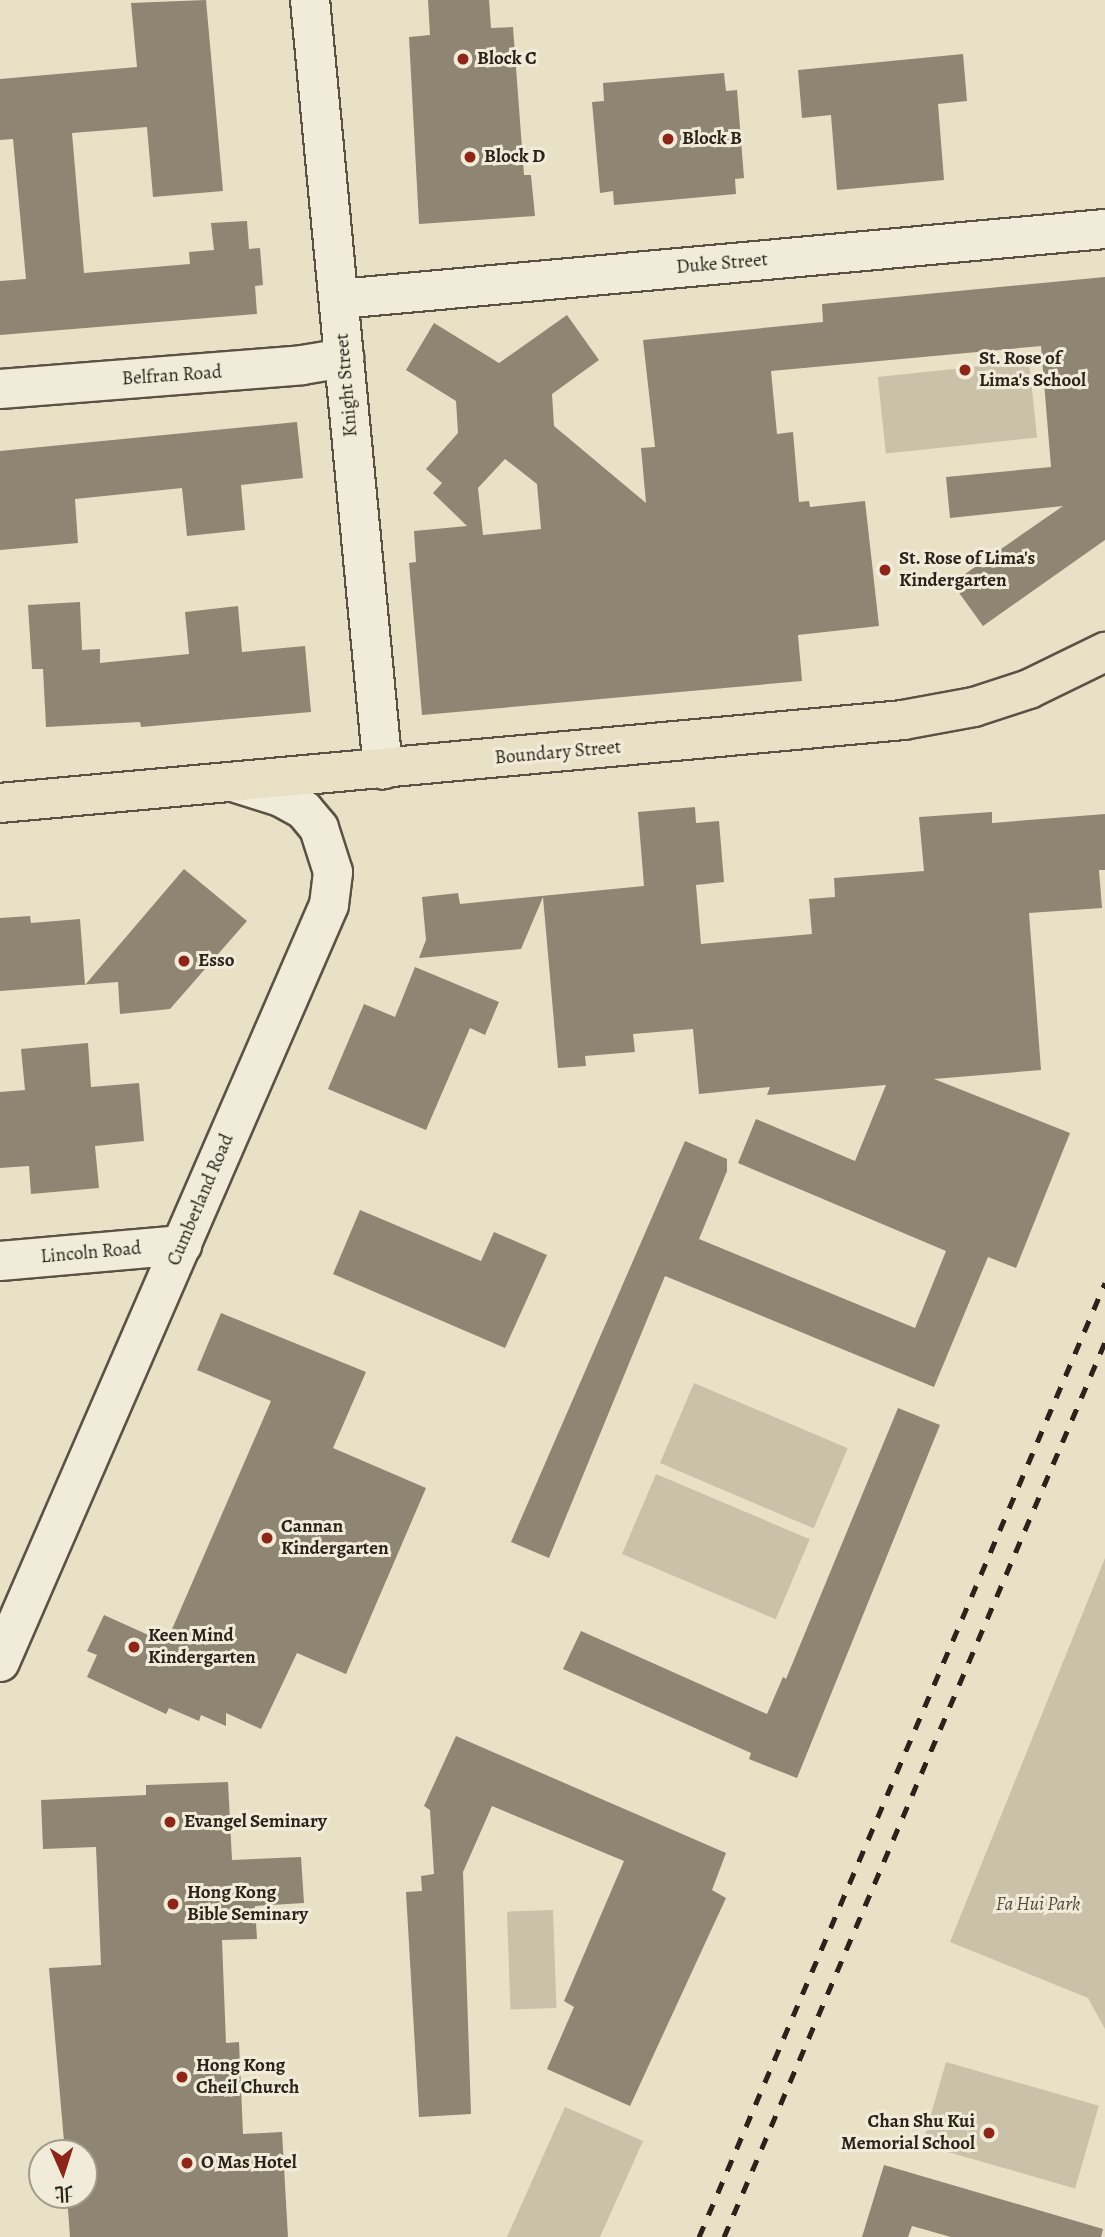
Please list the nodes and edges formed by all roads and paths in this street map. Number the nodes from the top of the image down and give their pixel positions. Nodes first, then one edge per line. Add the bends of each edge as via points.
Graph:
1 (310, 0) edge
2 (1105, 229) edge
3 (340, 299) junction
4 (344, 358) junction
5 (0, 388) edge
6 (1105, 625) edge
7 (1096, 657) edge
8 (383, 770) junction
9 (231, 782) junction
10 (0, 803) edge
11 (182, 1245) junction
12 (0, 1261) edge
13 (0, 1662) edge

1 - 3 street, Knight Street
2 - 3 street, Duke Street
3 - 4 street, Knight Street
4 - 5 street, Belfran Road via 302,366
4 - 8 street, Knight Street
6 - 7 main road
7 - 8 main road, Boundary Street via 1029,688 940,715
8 - 9 main road, Boundary Street
9 - 10 main road, Boundary Street
9 - 11 street, Cumberland Road via 281,796 304,810 329,849 333,889
11 - 12 street, Lincoln Road
11 - 13 street, Cumberland Road

